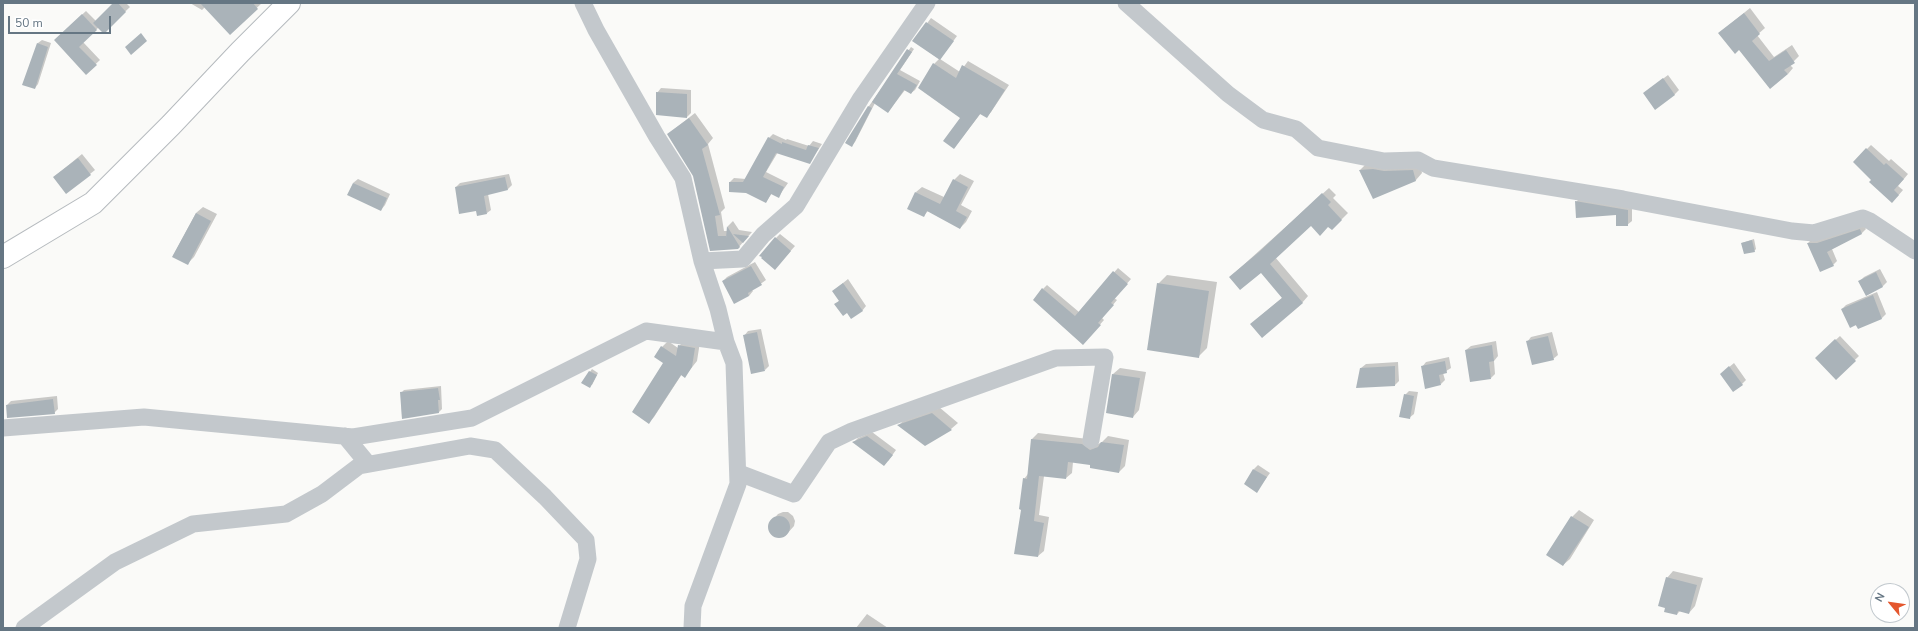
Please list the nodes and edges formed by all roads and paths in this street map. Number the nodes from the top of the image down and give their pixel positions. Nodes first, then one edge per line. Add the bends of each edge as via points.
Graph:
1 (289, 3) edge
2 (584, 3) edge
3 (927, 3) edge
4 (1126, 3) edge
5 (1915, 251) edge
6 (3, 257) edge
7 (702, 261) junction
8 (726, 342) junction
9 (3, 428) edge
10 (345, 436) junction
11 (1091, 440) dead end
12 (368, 464) junction
13 (739, 473) junction
14 (24, 628) edge
15 (567, 628) edge
16 (692, 628) edge

1 - 6 main road via 92,203
2 - 7 street via 622,77 684,178
3 - 7 street via 861,98 796,206 763,235 743,259
4 - 5 street via 1228,94 1263,120 1296,129 1318,148 1384,161 1418,160 1433,168 1814,234 1863,218
7 - 8 street
8 - 10 street via 646,331 472,418 353,437
8 - 13 street via 734,363
9 - 10 street via 144,417
10 - 12 street
11 - 13 street via 1105,357 1056,358 852,431 829,442 794,494
12 - 14 street via 359,466 322,494 286,514 193,524 115,562
12 - 15 street via 470,446 495,450 586,540 588,559
13 - 16 street via 738,484 693,606

